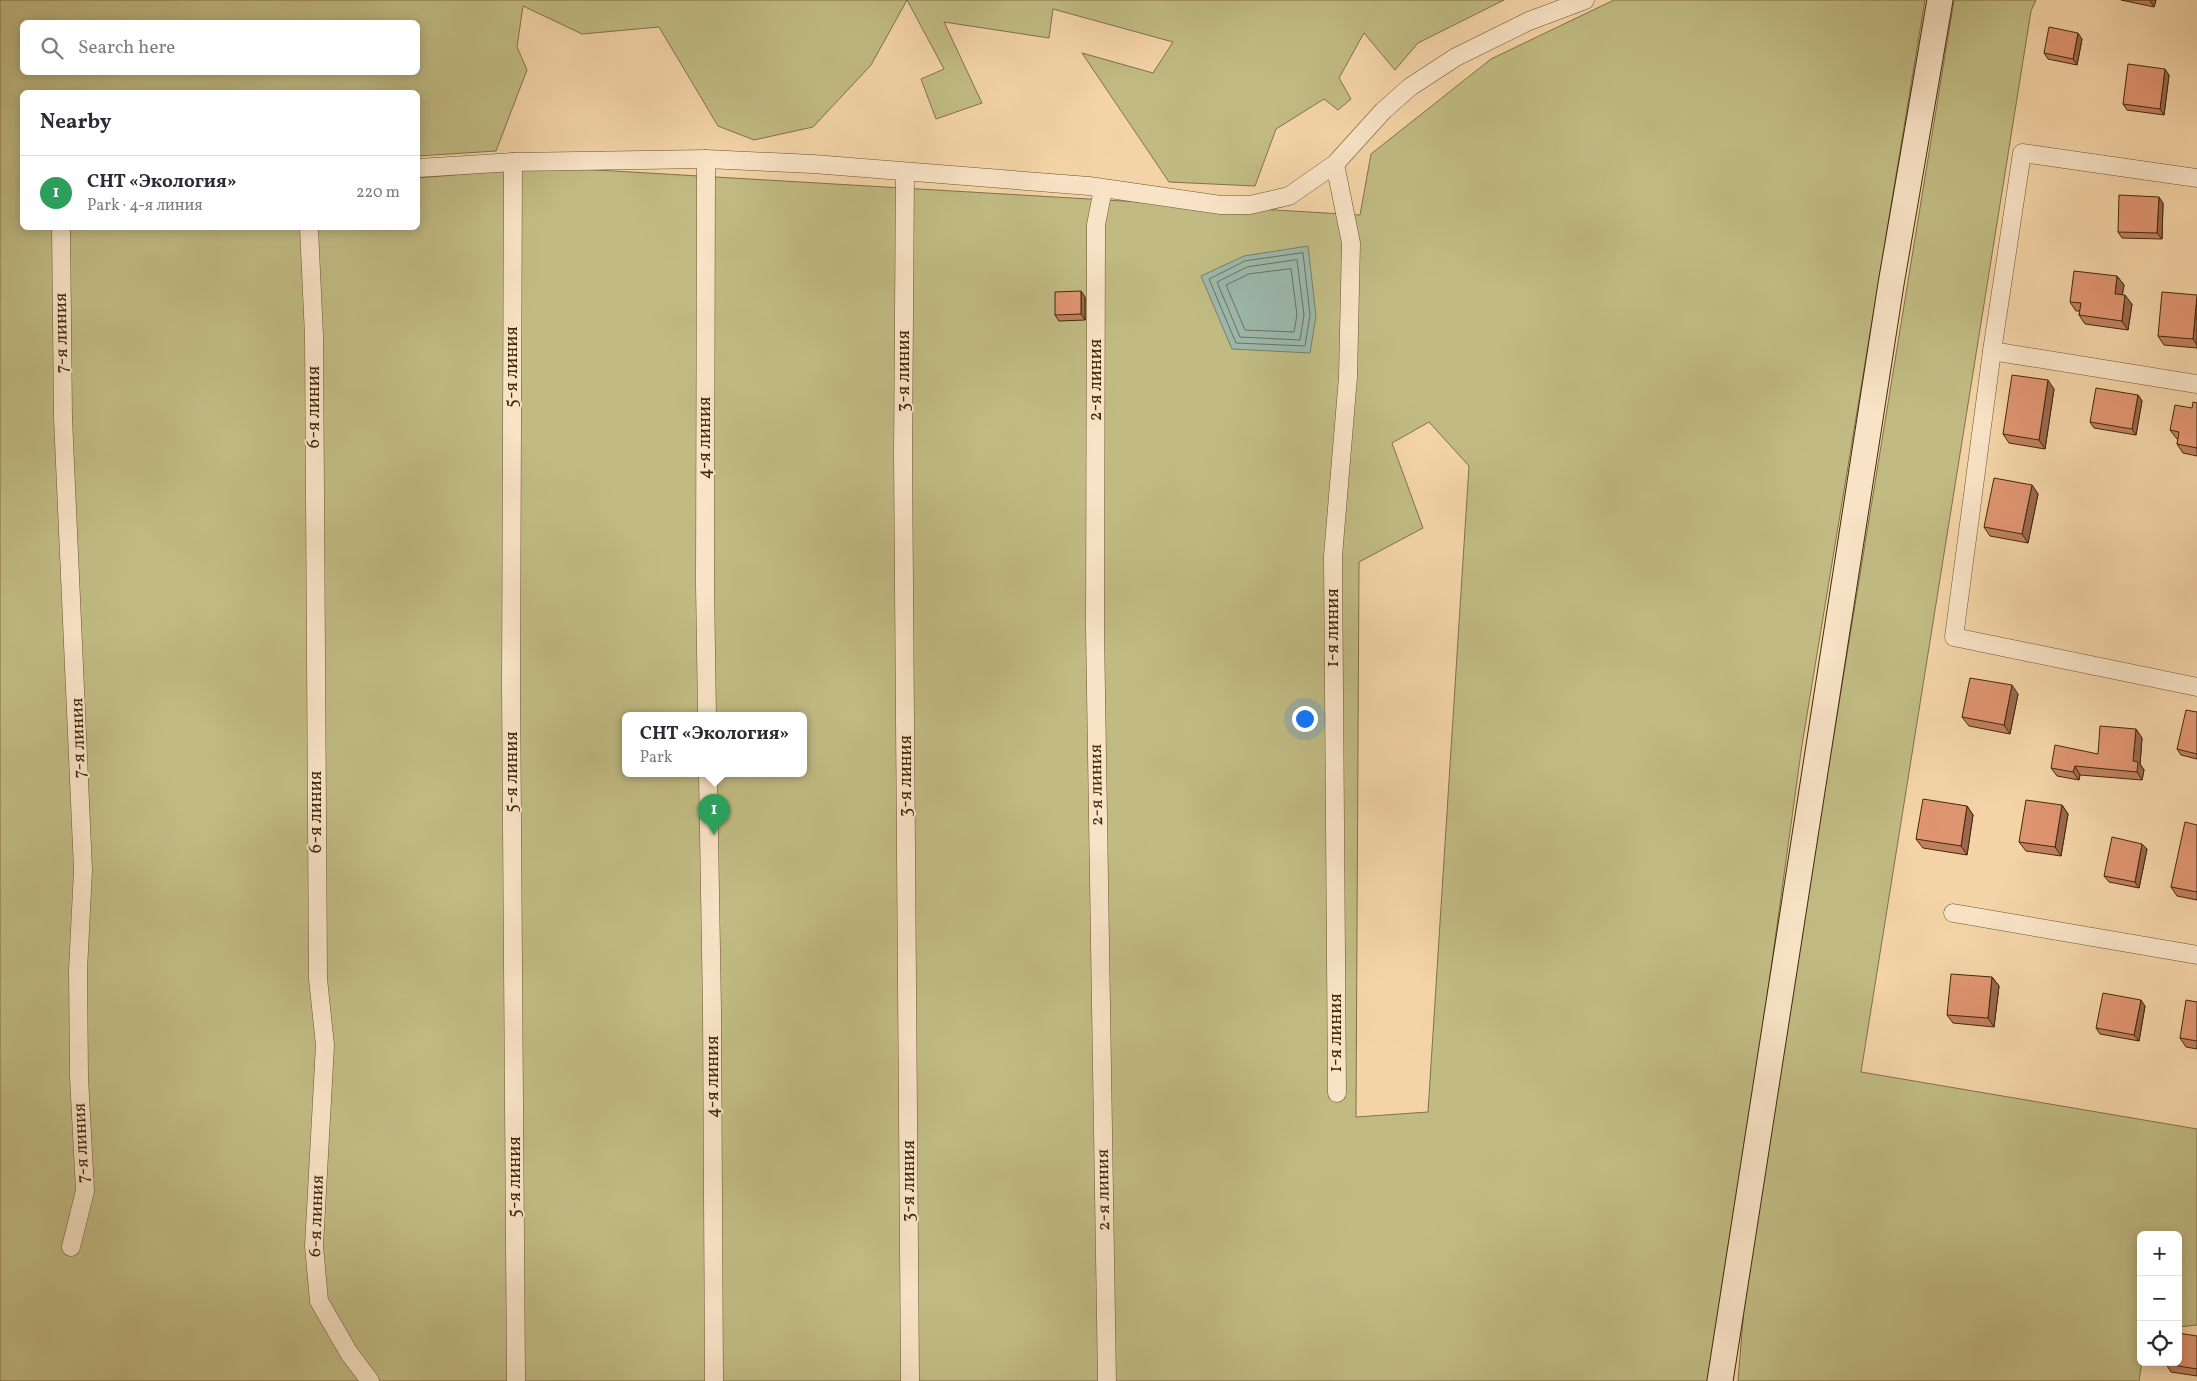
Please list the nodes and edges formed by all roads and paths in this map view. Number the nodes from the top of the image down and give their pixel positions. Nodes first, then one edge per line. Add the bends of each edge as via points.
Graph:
1 (1584, 0) edge
2 (1940, 0) edge
3 (706, 159) junction
4 (513, 162) junction
5 (1335, 164) junction
6 (420, 168) edge
7 (905, 172) junction
8 (2197, 178) edge
9 (1103, 189) junction
10 (61, 230) edge
11 (309, 230) edge
12 (1992, 350) junction
13 (2197, 384) edge
14 (2197, 687) edge
15 (707, 712) edge
16 (708, 777) edge
17 (1953, 913) dead end
18 (2197, 955) edge
19 (1337, 1093) dead end
20 (72, 1247) dead end
21 (370, 1381) edge
22 (516, 1381) edge
23 (714, 1381) edge
24 (910, 1381) edge
25 (1107, 1381) edge
26 (1720, 1381) edge

1 - 5 street via 1529,21 1456,57 1410,88
2 - 26 main road via 1891,284
3 - 4 street
3 - 7 street
3 - 15 street, 4-я линия via 704,584
4 - 6 street
4 - 22 street, 5-я линия via 511,687
5 - 9 street via 1289,196 1250,205 1221,205
5 - 19 street, 1-я линия via 1351,243 1348,377 1333,556
7 - 9 street
7 - 24 street, 3-я линия via 903,464
8 - 12 street via 2022,152
9 - 25 street, 2-я линия via 1096,225 1094,629
10 - 20 street, 7-я линия via 64,418 83,870 78,970 78,1077 84,1191
11 - 21 street, 6-я линия via 314,346 318,979 325,1045 314,1246 319,1301 349,1353
12 - 13 street
12 - 14 street via 1954,638
16 - 23 street, 4-я линия
17 - 18 street

